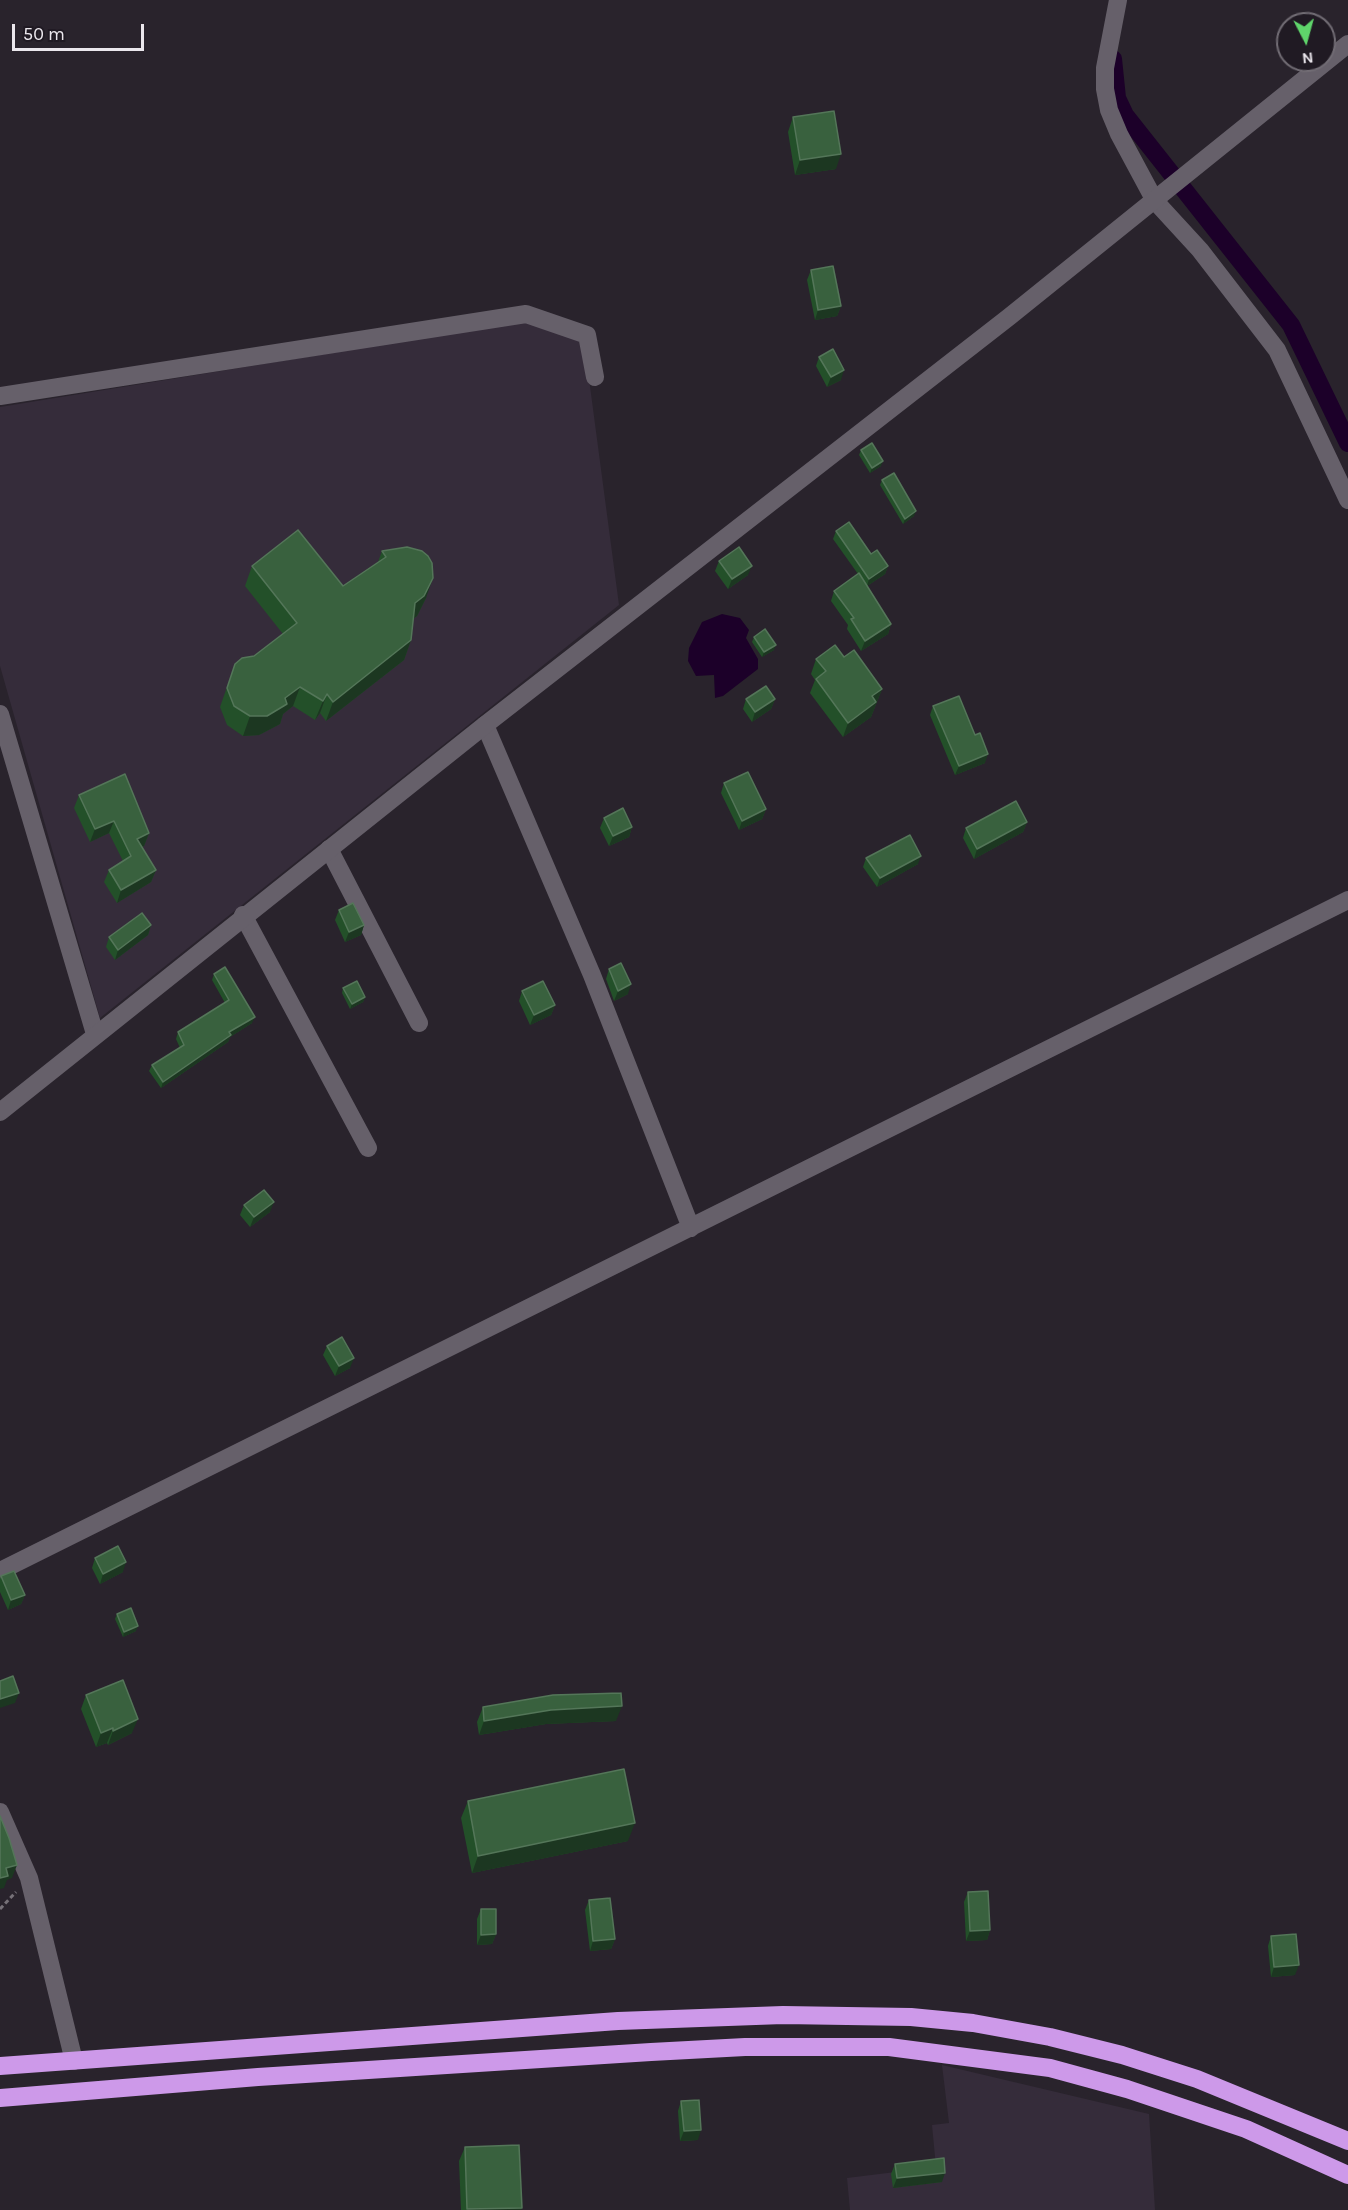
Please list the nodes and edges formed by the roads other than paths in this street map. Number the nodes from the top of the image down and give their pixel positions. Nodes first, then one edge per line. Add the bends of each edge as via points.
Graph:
1 (1118, 0) edge
2 (1348, 44) edge
3 (1161, 196) junction
4 (595, 377) dead end
5 (0, 396) edge
6 (1348, 500) edge
7 (0, 714) edge
8 (484, 725) junction
9 (329, 849) junction
10 (1348, 900) edge
11 (243, 915) junction
12 (419, 1023) dead end
13 (95, 1034) junction
14 (0, 1112) edge
15 (368, 1148) dead end
16 (691, 1228) junction
17 (0, 1571) edge
18 (0, 1812) edge
19 (74, 2061) junction
20 (0, 2066) edge
21 (0, 2098) edge
22 (1348, 2141) edge
23 (1348, 2175) edge

1 - 3 street via 1105,68 1109,110
2 - 3 street
3 - 6 street via 1277,350
3 - 8 street
4 - 5 street via 587,335 526,314
7 - 13 street
8 - 9 street
8 - 16 street via 592,975
9 - 11 street
9 - 12 street
10 - 16 street
11 - 13 street
11 - 15 street
13 - 14 street
16 - 17 street
18 - 19 street via 29,1878
19 - 20 highway
19 - 22 highway via 618,2021 783,2015 911,2017 984,2025 1122,2055 1197,2079
21 - 23 highway via 651,2052 746,2047 889,2047 1050,2068 1127,2088 1246,2129

